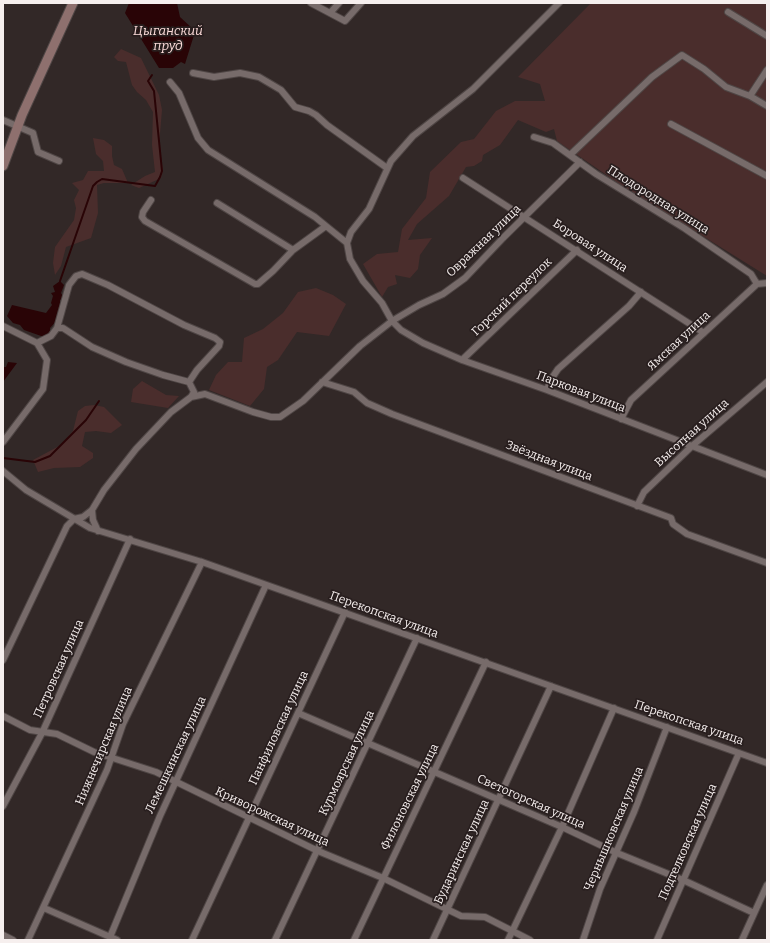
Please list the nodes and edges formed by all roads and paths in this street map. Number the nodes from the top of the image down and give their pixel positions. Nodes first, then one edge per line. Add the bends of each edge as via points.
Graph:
1 (73, 3) edge
2 (311, 3) edge
3 (339, 3) edge
4 (361, 3) edge
5 (559, 3) edge
6 (330, 12) junction
7 (728, 12) dead end
8 (767, 36) edge
9 (767, 70) edge
10 (194, 73) dead end
11 (170, 82) dead end
12 (750, 96) junction
13 (767, 106) edge
14 (3, 120) edge
15 (671, 124) dead end
16 (18, 125) junction
17 (534, 137) dead end
18 (570, 155) junction
19 (59, 161) dead end
20 (580, 162) junction
21 (3, 166) edge
22 (387, 168) junction
23 (767, 176) edge
24 (463, 178) dead end
25 (151, 200) dead end
26 (217, 203) dead end
27 (524, 217) junction
28 (326, 226) junction
29 (347, 243) junction
30 (293, 250) junction
31 (577, 250) junction
32 (757, 284) junction
33 (767, 284) edge
34 (641, 292) junction
35 (392, 321) junction
36 (3, 326) edge
37 (57, 328) junction
38 (704, 332) junction
39 (37, 343) junction
40 (462, 360) junction
41 (189, 382) junction
42 (322, 382) junction
43 (767, 382) edge
44 (547, 390) junction
45 (191, 397) junction
46 (621, 419) junction
47 (3, 442) edge
48 (692, 446) junction
49 (3, 471) edge
50 (767, 475) edge
51 (637, 506) junction
52 (92, 510) junction
53 (74, 519) junction
54 (98, 531) junction
55 (130, 539) junction
56 (202, 562) junction
57 (767, 563) edge
58 (266, 584) junction
59 (345, 612) junction
60 (417, 638) junction
61 (3, 660) edge
62 (486, 662) junction
63 (551, 686) junction
64 (614, 708) junction
65 (298, 713) junction
66 (3, 716) edge
67 (666, 727) junction
68 (42, 733) junction
69 (369, 743) junction
70 (739, 753) junction
71 (111, 757) junction
72 (767, 762) edge
73 (434, 773) junction
74 (176, 783) junction
75 (498, 800) junction
76 (3, 806) edge
77 (249, 818) junction
78 (562, 827) junction
79 (318, 851) junction
80 (617, 853) junction
81 (383, 878) junction
82 (683, 880) junction
83 (767, 885) edge
84 (44, 908) junction
85 (447, 910) junction
86 (754, 913) junction
87 (512, 932) junction
88 (3, 935) edge
89 (110, 937) junction
90 (13, 940) edge
91 (28, 940) edge
92 (117, 940) edge
93 (192, 940) edge
94 (276, 940) edge
95 (354, 940) edge
96 (433, 940) edge
97 (508, 940) edge
98 (530, 940) edge
99 (583, 940) edge
100 (657, 940) edge
101 (742, 940) edge

1 - 16 main road
2 - 6 street
3 - 6 street
4 - 6 street via 344,21
5 - 22 street via 473,89 412,136
7 - 8 street
9 - 12 street
10 - 22 street via 214,78 240,73 259,77 281,90 295,107 310,111
11 - 28 street via 179,94 198,138 208,150
12 - 13 street
12 - 18 street via 726,87 682,55 652,77
14 - 16 street
15 - 23 street
16 - 19 street via 34,133 38,152
16 - 21 main road
17 - 18 street, Плодородная улица via 553,143
18 - 20 street, Плодородная улица
20 - 27 street, Овражная улица
20 - 32 street, Плодородная улица via 751,274
22 - 29 street via 369,209 351,232
24 - 27 street, Боровая улица
25 - 30 street via 143,212 142,217 145,221 255,284 273,271
26 - 30 street
27 - 31 street, Боровая улица
27 - 35 street, Овражная улица via 465,278 442,294
28 - 29 street
28 - 30 street
29 - 35 street via 350,259
31 - 34 street, Боровая улица
31 - 40 street, Горский переулок
32 - 33 street
32 - 38 street, Ямская улица
34 - 38 street, Боровая улица
34 - 44 street via 629,306 558,369
35 - 40 street, Парковая улица via 401,330 423,343
35 - 42 street, Овражная улица via 360,346
36 - 39 street
37 - 39 street via 51,336
37 - 41 street via 63,328 92,347 126,362
37 - 41 street via 69,286 76,276 82,274 220,342 217,350
38 - 46 street, Ямская улица via 631,400
39 - 47 street via 47,360 43,388
40 - 44 street, Парковая улица
41 - 45 street via 194,392
42 - 45 street, Овражная улица via 303,401 280,417 253,412 205,394
42 - 51 street, Звёздная улица via 354,392 368,403 392,414
43 - 48 street, Высотная улица
44 - 46 street, Парковая улица
45 - 52 street via 171,412 136,449
46 - 48 street, Парковая улица
48 - 50 street, Парковая улица
48 - 51 street, Высотная улица via 644,492
49 - 53 street, Перекопская улица via 26,490
51 - 57 street, Звёздная улица via 671,518 673,524 687,534
52 - 53 street via 83,517
52 - 54 street
53 - 54 street, Перекопская улица
53 - 61 street via 64,531
54 - 55 street, Перекопская улица
55 - 56 street, Перекопская улица
55 - 68 street, Петровская улица
56 - 58 street, Перекопская улица
56 - 71 street, Нижнечирская улица via 123,724
58 - 59 street, Перекопская улица
58 - 74 street, Лемешкинская улица
59 - 60 street, Перекопская улица
59 - 65 street, Панфиловская улица
60 - 62 street, Перекопская улица
60 - 69 street, Курмоярская улица
62 - 63 street, Перекопская улица
62 - 73 street, Филоновская улица
63 - 64 street, Перекопская улица
63 - 75 street, Бударинская улица
64 - 67 street, Перекопская улица
64 - 78 street
65 - 69 street, Светогорская улица
65 - 77 street, Панфиловская улица
66 - 68 street, Криворожская улица via 30,730
67 - 70 street, Перекопская улица
67 - 80 street, Чернышковская улица
68 - 71 street, Криворожская улица via 57,734 94,752
68 - 76 street, Петровская улица
69 - 73 street, Светогорская улица
69 - 79 street, Курмоярская улица
70 - 72 street, Перекопская улица
70 - 82 street, Подтелковская улица
71 - 74 street, Криворожская улица via 156,772
71 - 84 street, Нижнечирская улица
73 - 75 street, Светогорская улица
73 - 81 street, Филоновская улица
74 - 77 street, Криворожская улица
74 - 89 street, Лемешкинская улица
75 - 78 street, Светогорская улица
75 - 85 street, Бударинская улица
77 - 79 street, Криворожская улица
77 - 93 street, Панфиловская улица
78 - 80 street, Светогорская улица
78 - 87 street
79 - 81 street, Криворожская улица
79 - 94 street, Курмоярская улица
80 - 82 street, Светогорская улица
80 - 99 street, Чернышковская улица via 600,889
81 - 85 street, Криворожская улица
81 - 95 street, Филоновская улица
82 - 86 street, Светогорская улица
82 - 100 street, Подтелковская улица
83 - 86 street
84 - 89 street
84 - 91 street, Нижнечирская улица
85 - 87 street, Криворожская улица via 461,916 485,917
85 - 96 street, Бударинская улица
86 - 101 street
87 - 97 street
87 - 98 street, Криворожская улица
88 - 90 street
89 - 92 street

